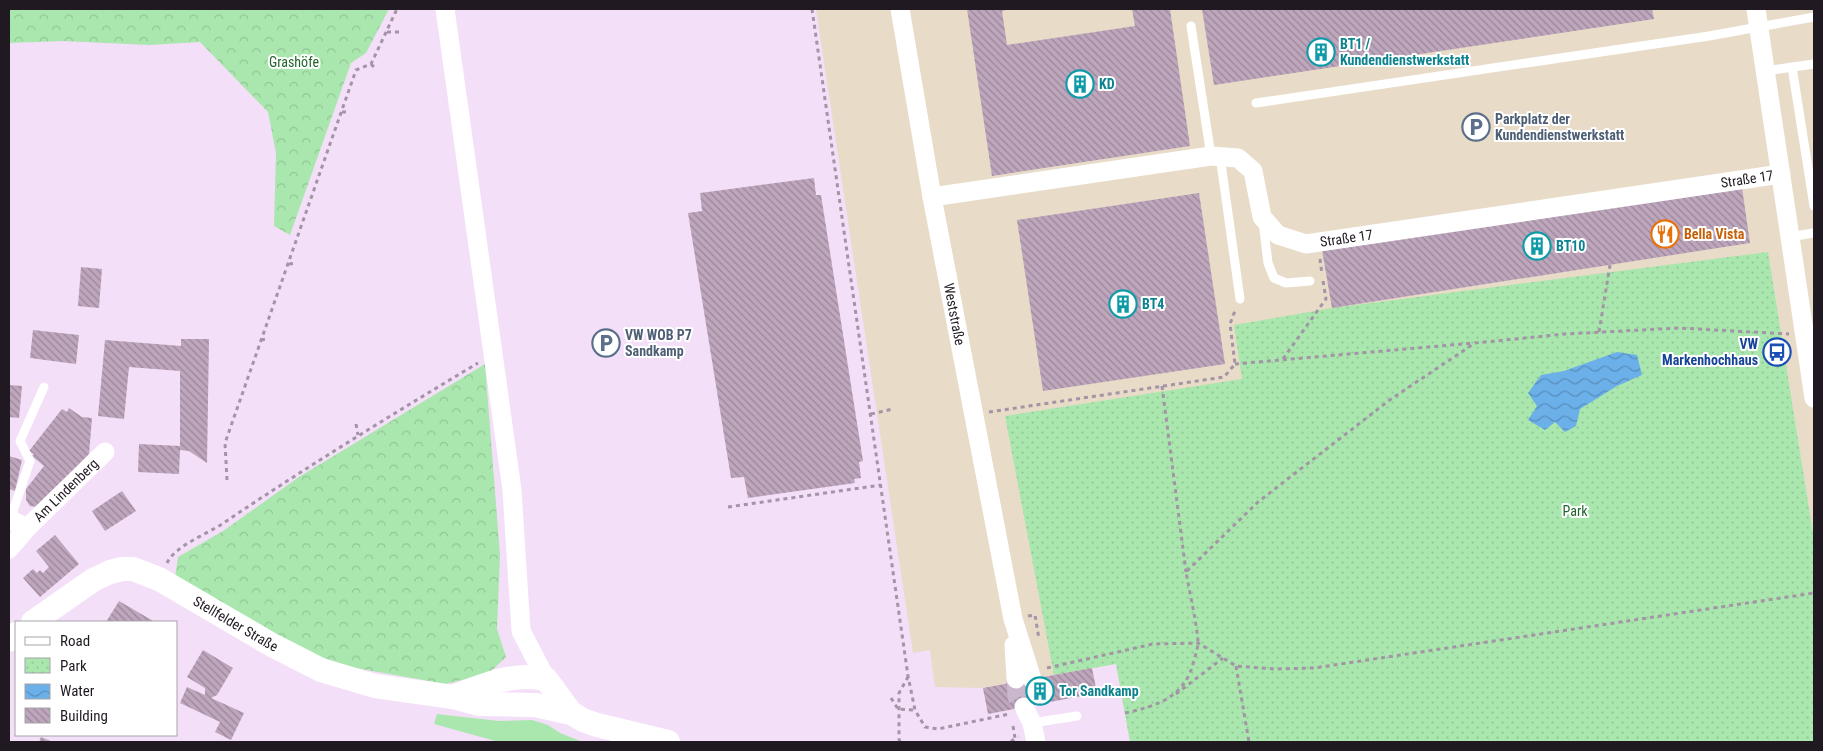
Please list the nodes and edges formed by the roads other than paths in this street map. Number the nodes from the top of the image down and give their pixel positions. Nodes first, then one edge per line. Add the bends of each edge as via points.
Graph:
1 (445, 9) edge
2 (900, 9) edge
3 (1814, 17) edge
4 (1757, 18) edge
5 (1191, 26) dead end
6 (1814, 64) edge
7 (1792, 68) junction
8 (1765, 71) junction
9 (1256, 103) dead end
10 (1215, 156) junction
11 (1780, 174) junction
12 (932, 197) junction
13 (1814, 206) edge
14 (1262, 217) junction
15 (1812, 233) dead end
16 (1790, 237) junction
17 (1310, 281) dead end
18 (1240, 298) road end
19 (44, 387) dead end
20 (1814, 391) edge
21 (106, 452) dead end
22 (15, 523) edge
23 (9, 550) edge
24 (34, 621) edge
25 (1026, 677) tunnel mouth
26 (546, 679) junction
27 (453, 697) junction
28 (1026, 712) joint
29 (571, 713) junction
30 (1077, 716) dead end
31 (668, 742) edge
32 (1036, 742) edge

1 - 26 street via 512,490 521,630
2 - 12 street, Weststraße
3 - 4 lane
4 - 8 street
4 - 9 lane via 1709,36
5 - 10 lane
6 - 7 lane
7 - 8 lane
7 - 13 lane
8 - 11 street
10 - 12 street
10 - 14 street via 1238,158 1253,171
10 - 18 lane
11 - 14 street, Straße 17 via 1306,244 1278,235
11 - 16 street
12 - 25 street, Weststraße
14 - 17 lane via 1268,264 1274,278 1286,283
15 - 16 lane
16 - 20 street
19 - 22 lane via 20,441 30,461
21 - 22 street, Am Lindenberg
22 - 23 street, Am Lindenberg
24 - 27 street, Stellfelder Straße via 93,580 110,572 133,569 159,579 321,670 375,686
26 - 27 street via 512,677
26 - 29 street
27 - 29 street, Stellfelder Straße via 479,704 535,705
28 - 30 lane
28 - 32 street
29 - 31 street, Stellfelder Straße via 597,725

